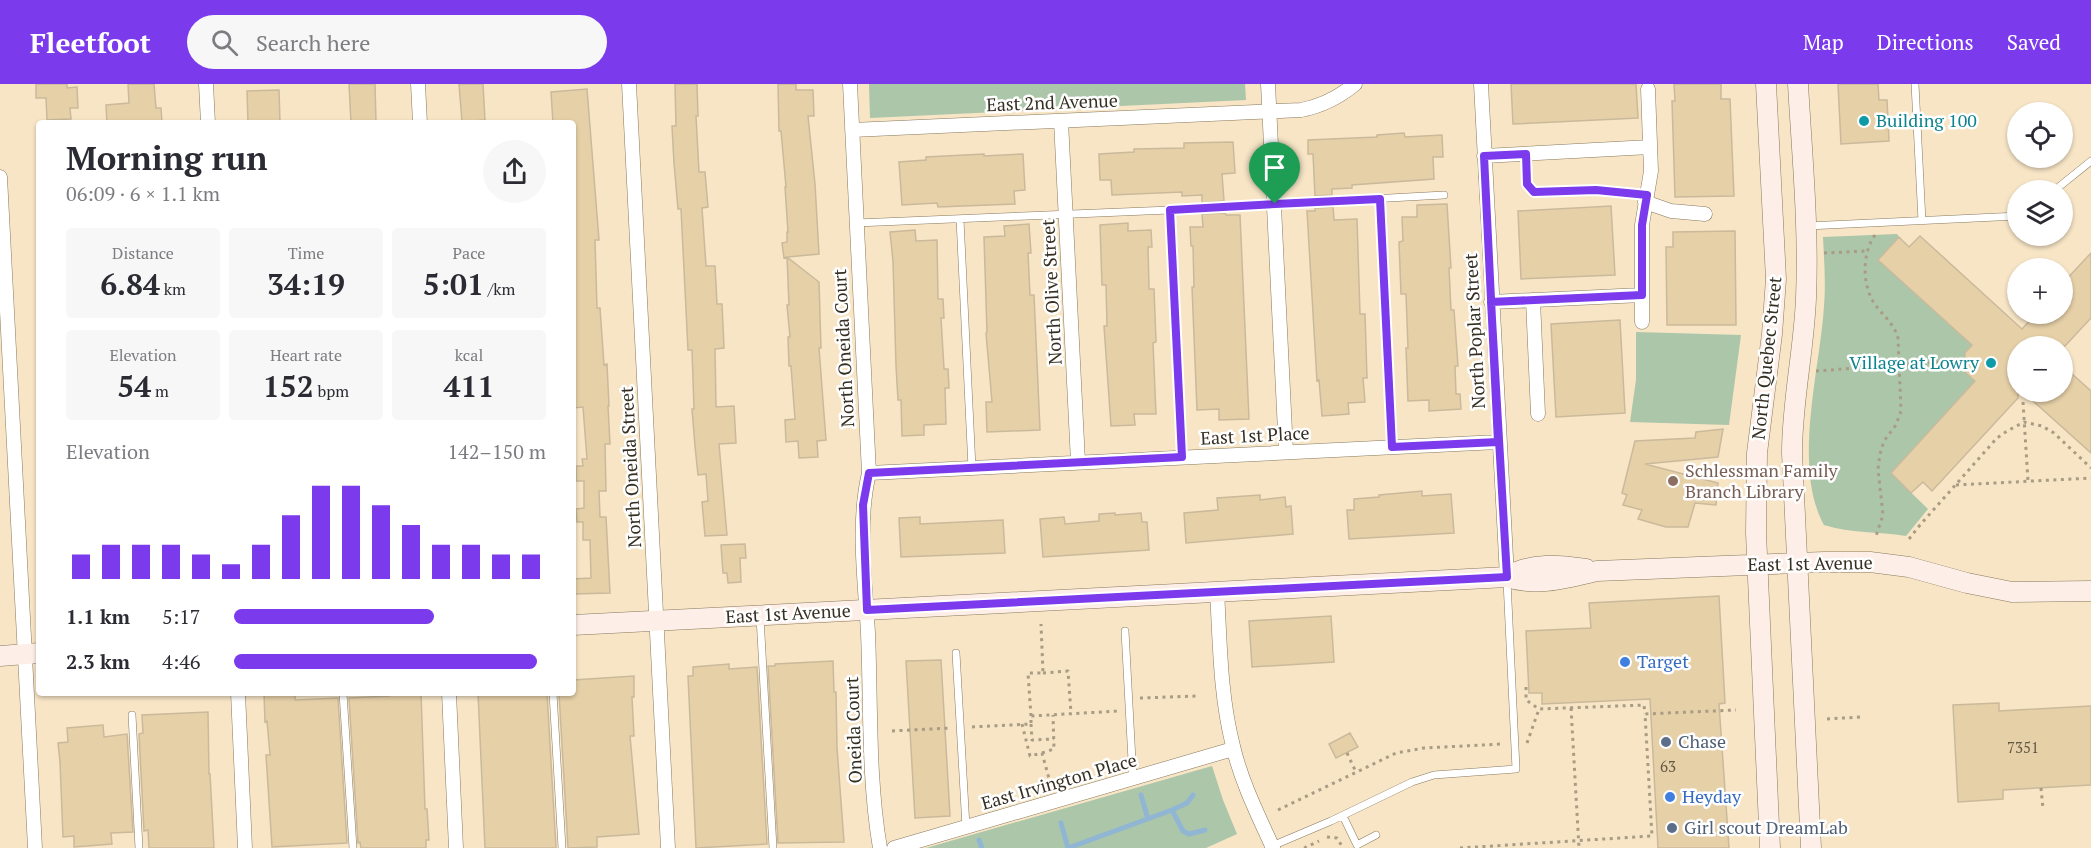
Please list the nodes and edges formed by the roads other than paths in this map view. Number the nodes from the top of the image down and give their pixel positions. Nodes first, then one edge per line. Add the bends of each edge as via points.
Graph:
1 (206, 84) edge
2 (418, 84) edge
3 (629, 84) edge
4 (849, 84) edge
5 (1268, 84) edge
6 (1355, 84) edge
7 (1481, 84) edge
8 (1766, 84) edge
9 (1798, 84) edge
10 (1915, 84) edge
11 (1648, 89) dead end
12 (1270, 112) junction
13 (208, 120) edge
14 (420, 120) edge
15 (1061, 121) junction
16 (852, 130) junction
17 (1650, 147) junction
18 (1526, 154) junction
19 (1484, 156) junction
20 (2091, 161) edge
21 (0, 177) edge
22 (2067, 180) edge
23 (1444, 195) dead end
24 (1380, 199) junction
25 (1646, 199) junction
26 (1275, 204) junction
27 (1170, 210) junction
28 (1066, 214) junction
29 (1705, 214) dead end
30 (2007, 217) edge
31 (960, 219) junction
32 (1922, 221) junction
33 (856, 223) junction
34 (1805, 226) junction
35 (1642, 295) junction
36 (1533, 300) junction
37 (1491, 302) junction
38 (1642, 322) dead end
39 (1538, 414) dead end
40 (1498, 442) junction
41 (1392, 447) junction
42 (1286, 452) junction
43 (1182, 457) junction
44 (1078, 462) junction
45 (972, 468) junction
46 (869, 473) junction
47 (1797, 563) junction
48 (1758, 565) junction
49 (1507, 577) junction
50 (1217, 591) junction
51 (2091, 591) edge
52 (867, 610) junction
53 (759, 615) junction
54 (657, 621) junction
55 (576, 625) edge
56 (1125, 631) dead end
57 (32, 653) edge
58 (956, 653) dead end
59 (0, 656) edge
60 (238, 696) edge
61 (343, 696) edge
62 (449, 696) edge
63 (553, 696) edge
64 (132, 715) dead end
65 (1233, 749) junction
66 (1133, 779) junction
67 (1343, 816) junction
68 (966, 827) junction
69 (1377, 835) dead end
70 (1273, 847) edge
71 (35, 848) edge
72 (139, 848) edge
73 (245, 848) edge
74 (353, 848) edge
75 (456, 848) edge
76 (562, 848) edge
77 (668, 848) edge
78 (773, 848) edge
79 (880, 848) edge
80 (894, 848) edge
81 (1770, 848) edge
82 (1811, 848) edge

1 - 13 street
2 - 14 street
3 - 54 street, North Oneida Street
4 - 16 street, North Oneida Court
5 - 12 street
6 - 12 street, East 2nd Avenue via 1325,104
7 - 19 street, North Poplar Street
8 - 48 street, North Quebec Street via 1776,288 1757,453
9 - 34 street, North Quebec Street
10 - 32 lane
11 - 17 street
12 - 15 street, East 2nd Avenue
12 - 26 street
15 - 16 street, East 2nd Avenue
15 - 28 street, North Olive Street
16 - 33 street, North Oneida Court
17 - 18 street
17 - 25 street
18 - 19 street
18 - 25 lane via 1527,184 1534,192 1596,190
19 - 37 street, North Poplar Street
20 - 22 lane
21 - 57 street
23 - 24 lane
24 - 26 lane
24 - 41 lane
25 - 29 street via 1671,211
25 - 35 street
26 - 27 lane
26 - 42 street
27 - 28 lane
27 - 43 lane
28 - 31 lane
28 - 44 street, North Olive Street
30 - 32 lane
31 - 33 lane
31 - 45 lane
32 - 34 lane
33 - 46 street, North Oneida Court
34 - 47 street, North Quebec Street via 1805,321 1792,429
35 - 36 street
35 - 38 street
36 - 37 street
36 - 39 street
37 - 40 street, North Poplar Street
40 - 41 street, East 1st Place
40 - 49 street, North Poplar Street
41 - 42 street, East 1st Place
42 - 43 street, East 1st Place
43 - 44 street, East 1st Place
44 - 45 street, East 1st Place
45 - 46 street, East 1st Place
46 - 52 street, North Oneida Court via 863,505
47 - 48 street, East 1st Avenue
47 - 51 street, East 1st Avenue via 1870,562 1909,567 2012,592
47 - 82 street, North Quebec Street
48 - 49 street, East 1st Avenue via 1597,571 1536,582
48 - 81 street, North Quebec Street
49 - 50 street, East 1st Avenue
49 - 67 lane via 1516,769 1434,775
50 - 52 street, East 1st Avenue
50 - 65 street via 1222,682
52 - 53 street, East 1st Avenue
52 - 79 street, Oneida Court
53 - 54 street, East 1st Avenue
53 - 78 lane
54 - 55 street, East 1st Avenue
54 - 77 street, North Oneida Street
56 - 66 lane
57 - 59 street
57 - 71 street
58 - 68 lane
60 - 73 street
61 - 74 lane
62 - 75 street
63 - 76 lane
64 - 72 lane
65 - 66 street, East Irvington Place
65 - 70 street
66 - 68 street, East Irvington Place
67 - 69 lane via 1357,845
67 - 70 lane
68 - 80 street, East Irvington Place

